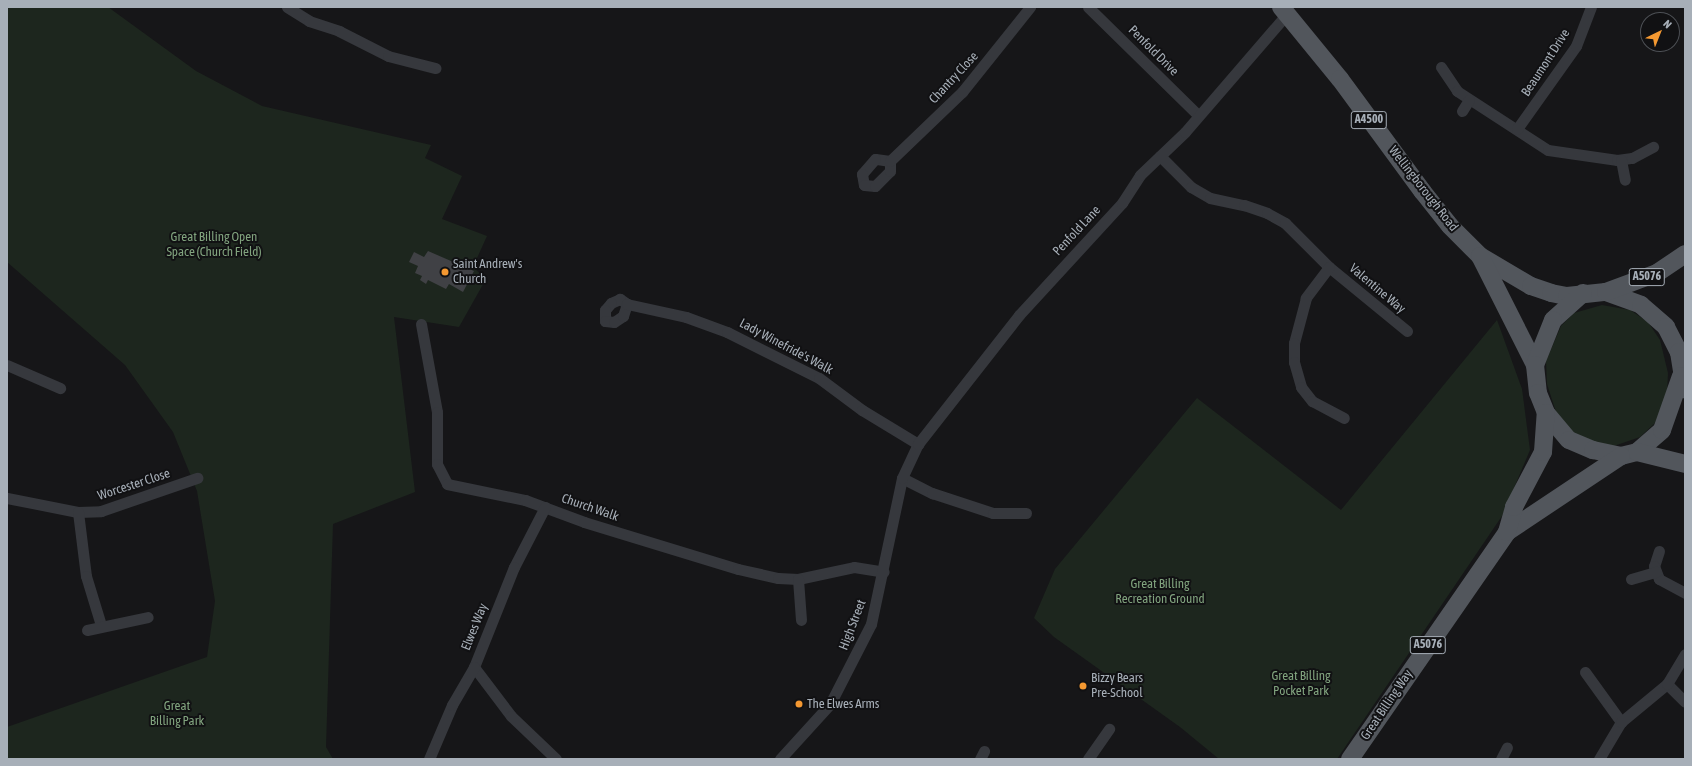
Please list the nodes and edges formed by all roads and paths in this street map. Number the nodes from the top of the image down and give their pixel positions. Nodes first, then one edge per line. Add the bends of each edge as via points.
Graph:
1 (287, 7) edge
2 (1030, 7) edge
3 (1088, 7) edge
4 (1591, 7) edge
5 (1284, 11) edge
6 (1441, 67) dead end
7 (435, 68) dead end
8 (1469, 100) junction
9 (1462, 111) dead end
10 (1198, 115) junction
11 (1517, 130) junction
12 (1653, 147) dead end
13 (1160, 156) junction
14 (1621, 160) junction
15 (890, 161) dead end
16 (1625, 180) dead end
17 (1685, 254) edge
18 (1480, 256) junction
19 (1329, 267) junction
20 (1606, 292) junction
21 (1584, 293) junction
22 (627, 304) dead end
23 (420, 324) dead end
24 (1407, 331) dead end
25 (1685, 336) edge
26 (1679, 352) junction
27 (7, 365) edge
28 (1535, 365) junction
29 (1683, 383) edge
30 (60, 388) dead end
31 (1546, 413) junction
32 (1344, 418) dead end
33 (918, 444) junction
34 (1629, 454) junction
35 (1685, 464) edge
36 (197, 478) dead end
37 (902, 478) junction
38 (7, 498) edge
39 (545, 507) junction
40 (78, 512) junction
41 (1026, 513) dead end
42 (1507, 532) junction
43 (1659, 551) dead end
44 (884, 572) junction
45 (1656, 572) junction
46 (798, 579) junction
47 (1631, 579) dead end
48 (1685, 593) edge
49 (148, 617) dead end
50 (801, 620) dead end
51 (101, 625) junction
52 (87, 630) dead end
53 (1685, 654) edge
54 (474, 667) junction
55 (1584, 672) dead end
56 (1667, 684) junction
57 (1685, 702) edge
58 (1621, 722) junction
59 (1108, 729) dead end
60 (1507, 747) dead end
61 (428, 759) edge
62 (556, 759) edge
63 (780, 759) edge
64 (1088, 759) edge
65 (1350, 759) edge
66 (1501, 759) edge
67 (1599, 759) edge

1 - 7 street via 309,21 339,31 388,56
2 - 15 street, Chantry Close via 962,92
3 - 10 street, Penfold Drive
4 - 11 street, Beaumont Drive via 1576,46
5 - 10 street, Penfold Lane
5 - 18 main road, Wellingborough Road / A4500 via 1340,79 1450,226
6 - 8 street via 1457,91
8 - 9 street
8 - 11 street
10 - 13 street, Penfold Lane
11 - 14 street via 1532,142 1561,154
12 - 14 street
13 - 19 street, Valentine Way via 1190,187 1210,198 1244,205 1268,213 1285,223
13 - 33 street, Penfold Lane via 1140,175 1122,203 1019,315
14 - 16 street
17 - 20 main road, A5076 via 1657,273
18 - 21 main road, Wellingborough Road / A4500 via 1531,286 1567,296
18 - 28 main road, Wellingborough Road / A4500
19 - 24 street, Valentine Way
19 - 32 street, Valentine Way via 1306,298 1294,343 1294,362 1301,387 1312,401
20 - 21 main road, Wellingborough Road
20 - 26 main road via 1641,305 1655,315 1666,327
21 - 28 main road via 1553,320
22 - 33 street, Lady Winefride's Walk via 686,317 778,356 819,378 862,410
23 - 39 street, Church Walk via 437,412 437,464 447,484
25 - 26 main road
26 - 29 main road
27 - 30 street
28 - 31 main road via 1538,392
29 - 34 main road, Great Billing Way via 1662,430
31 - 34 main road via 1569,440 1593,450
31 - 42 main road, Great Billing Way / A5076 via 1543,452 1514,507
33 - 37 street, Penfold Lane
34 - 35 main road
34 - 42 main road, Great Billing Way / A5076
36 - 40 street, Worcester Close via 129,504 101,511
37 - 41 street via 932,493 993,513
37 - 44 street, High Street
38 - 40 street, Worcester Close
39 - 46 street, Church Walk via 738,569 778,578
39 - 54 street, Elwes Way via 514,567
40 - 51 street via 86,576
42 - 65 main road, Great Billing Way / A5076
43 - 45 street via 1654,566
44 - 46 street, Church Walk via 854,567
44 - 63 street, High Street via 871,624 844,682 830,704
45 - 47 street
45 - 48 street via 1659,579
46 - 50 street
49 - 51 street
51 - 52 street
53 - 56 street
54 - 61 street via 452,705
54 - 62 street, Elwes Way via 526,732
55 - 58 street
56 - 57 street
56 - 58 street
58 - 67 street
59 - 64 street
60 - 66 street

